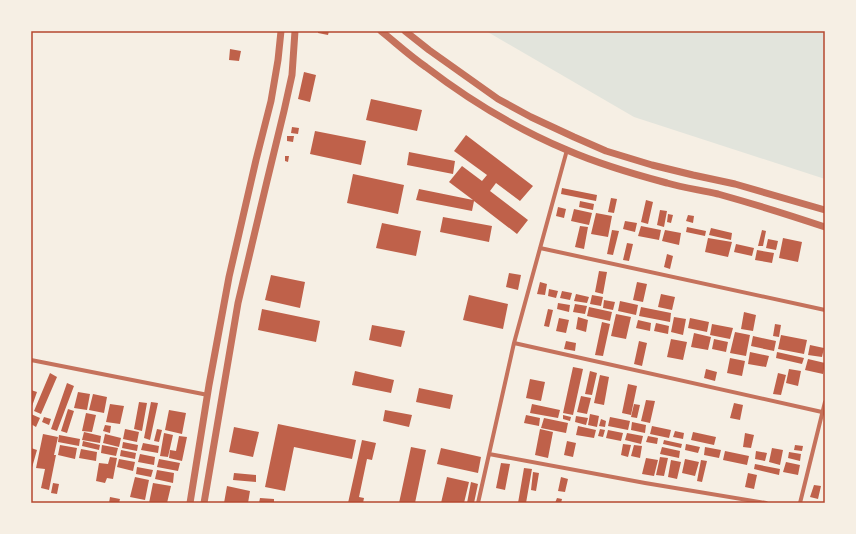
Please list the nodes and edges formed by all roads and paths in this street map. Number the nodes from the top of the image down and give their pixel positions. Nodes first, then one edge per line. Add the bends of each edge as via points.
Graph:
1 (281, 31) edge
2 (295, 31) edge
3 (381, 31) edge
4 (405, 31) edge
5 (567, 150) junction
6 (825, 210) edge
7 (825, 227) edge
8 (540, 248) junction
9 (825, 310) edge
10 (514, 343) junction
11 (31, 360) edge
12 (208, 395) junction
13 (825, 402) edge
14 (822, 412) junction
15 (489, 454) junction
16 (190, 503) edge
17 (204, 503) edge
18 (478, 503) edge
19 (766, 503) edge
20 (800, 503) edge

1 - 12 street via 271,101 229,277
2 - 17 street via 292,75 238,303
3 - 5 street via 460,92 498,115
4 - 6 street via 498,99 600,148 652,165 735,184
5 - 7 street via 668,184 716,194
5 - 8 street
8 - 9 street
8 - 10 street
10 - 14 street
10 - 15 street
11 - 12 street
12 - 16 street
13 - 14 street
14 - 20 street
15 - 18 street
15 - 19 street

